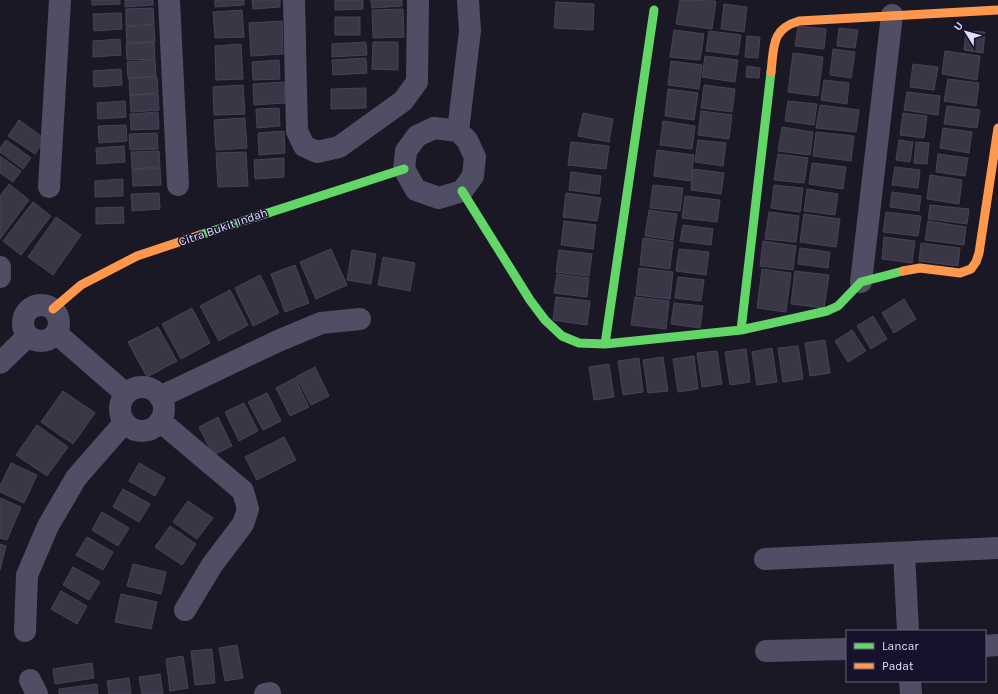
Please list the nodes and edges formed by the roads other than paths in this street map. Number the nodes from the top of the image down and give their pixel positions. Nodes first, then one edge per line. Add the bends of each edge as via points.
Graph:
1 (60, 0) edge
2 (170, 0) edge
3 (294, 0) edge
4 (418, 0) edge
5 (468, 0) edge
6 (654, 10) dead end
7 (998, 10) edge
8 (892, 15) junction
9 (998, 128) edge
10 (458, 131) junction
11 (404, 169) junction
12 (178, 185) dead end
13 (49, 187) dead end
14 (462, 190) junction
15 (0, 267) edge
16 (0, 277) edge
17 (861, 282) junction
18 (54, 310) junction
19 (360, 319) dead end
20 (741, 330) junction
21 (56, 333) junction
22 (28, 336) junction
23 (605, 344) junction
24 (0, 363) edge
25 (126, 394) junction
26 (160, 397) junction
27 (160, 421) junction
28 (124, 423) junction
29 (998, 548) edge
30 (904, 553) junction
31 (765, 559) dead end
32 (185, 610) dead end
33 (908, 630) edge
34 (25, 631) dead end
35 (998, 645) edge
36 (986, 646) edge
37 (846, 649) edge
38 (766, 651) dead end
39 (910, 682) edge
40 (911, 694) edge

1 - 13 street
2 - 12 street
3 - 4 street via 297,131 304,146 317,152 339,147 403,101 417,82
5 - 10 street via 470,31
6 - 23 street
7 - 8 street
8 - 17 street
8 - 20 street via 805,20 792,23 774,40
9 - 17 street via 979,253 971,269 960,273 920,268
10 - 11 street via 434,128 417,136 406,151
10 - 14 street via 467,140 475,157 473,176
11 - 14 street via 416,190 439,198
11 - 18 street, Citra Bukit Indah via 137,256 82,285
14 - 23 street via 545,320 562,336 579,343
15 - 16 street
17 - 20 street via 838,306 827,311
18 - 21 street via 59,324
18 - 22 street via 38,305 31,308 23,322
19 - 26 street via 320,323 278,340
20 - 23 street
21 - 22 street via 43,341
21 - 25 street
22 - 24 street
25 - 26 street via 140,387 155,391
25 - 28 street via 120,408
26 - 27 street via 163,405
27 - 28 street via 149,430 142,431
27 - 32 street via 243,492 248,509 244,524 212,565
28 - 34 street via 76,478 48,526 27,575
29 - 30 street
30 - 31 street
30 - 33 street
35 - 36 street
37 - 38 street
39 - 40 street

